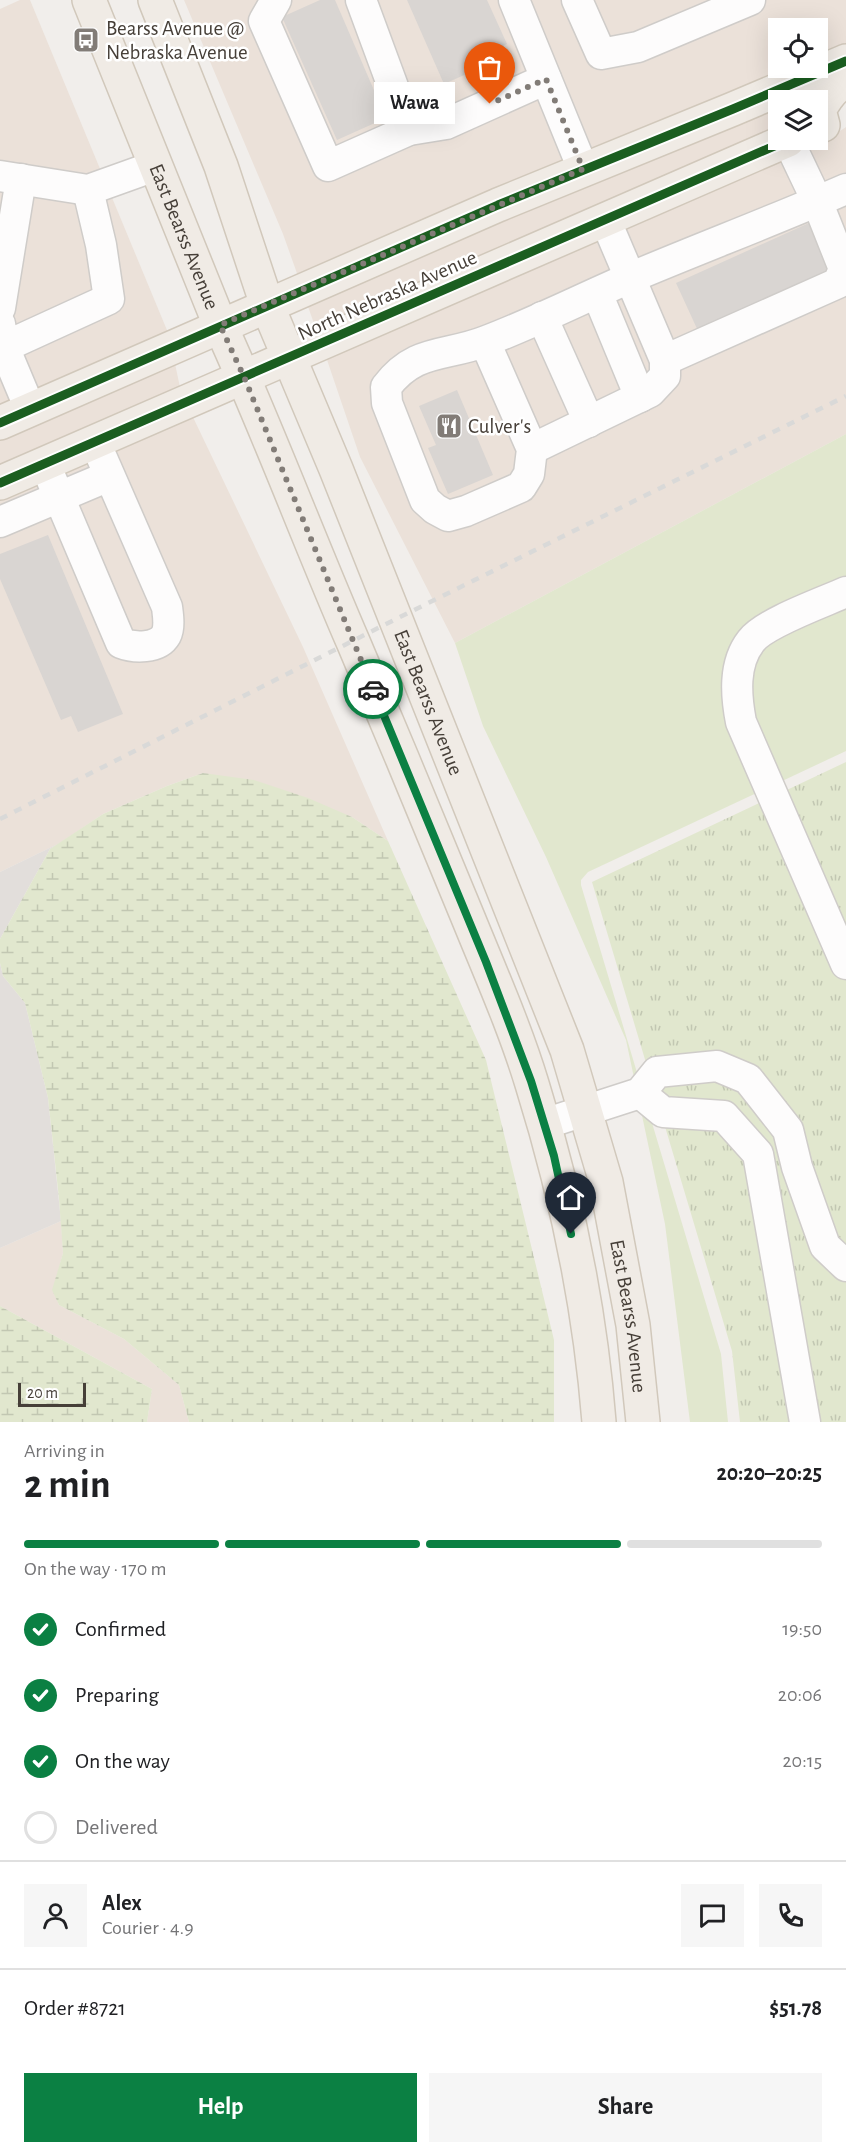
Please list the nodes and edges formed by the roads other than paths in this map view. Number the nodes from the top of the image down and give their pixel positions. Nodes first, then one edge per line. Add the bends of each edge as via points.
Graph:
1 (89, 0) edge
2 (155, 0) edge
3 (276, 0) edge
4 (361, 0) edge
5 (514, 0) edge
6 (577, 0) edge
7 (750, 0) edge
8 (846, 61) edge
9 (546, 79) junction
10 (846, 81) edge
11 (829, 122) edge
12 (409, 130) junction
13 (768, 149) edge
14 (793, 150) edge
15 (155, 166) junction
16 (583, 169) junction
17 (10, 178) edge
18 (846, 189) edge
19 (88, 190) junction
20 (817, 201) junction
21 (605, 219) junction
22 (631, 278) junction
23 (597, 293) junction
24 (267, 305) junction
25 (0, 308) edge
26 (542, 317) junction
27 (220, 325) junction
28 (1, 340) edge
29 (485, 342) junction
30 (288, 358) junction
31 (665, 360) junction
32 (244, 377) junction
33 (640, 397) junction
34 (30, 410) junction
35 (589, 422) junction
36 (0, 423) edge
37 (95, 442) junction
38 (532, 449) junction
39 (45, 464) junction
40 (110, 476) junction
41 (0, 483) edge
42 (59, 498) junction
43 (0, 522) edge
44 (846, 592) edge
45 (846, 964) edge
46 (708, 1066) junction
47 (640, 1093) junction
48 (585, 1110) junction
49 (703, 1114) junction
50 (544, 1124) junction
51 (797, 1167) junction
52 (761, 1173) junction
53 (825, 1246) junction
54 (776, 1257) junction
55 (846, 1266) edge
56 (599, 1422) edge
57 (642, 1422) edge
58 (805, 1422) edge

1 - 15 main road, East Bearss Avenue
2 - 24 main road, East Bearss Avenue via 221,166
3 - 12 lane via 264,21 328,166
4 - 12 lane
5 - 9 lane
6 - 7 lane via 602,54 638,47
8 - 16 main road, North Nebraska Avenue
9 - 12 lane via 446,124
9 - 16 lane
10 - 11 main road via 826,96 819,110
13 - 21 main road, North Nebraska Avenue
14 - 20 lane
15 - 19 lane
15 - 27 main road, East Bearss Avenue
16 - 24 main road, North Nebraska Avenue
17 - 19 lane
17 - 25 lane
18 - 20 lane
19 - 28 lane via 110,299
20 - 22 lane
20 - 31 lane via 844,269 838,283
21 - 22 lane
21 - 30 main road, North Nebraska Avenue
22 - 23 lane
22 - 31 lane
23 - 26 lane
23 - 33 lane
24 - 27 main road, North Nebraska Avenue
24 - 30 main road, East Bearss Avenue
26 - 29 lane
26 - 35 lane
27 - 32 main road, East Bearss Avenue
27 - 34 main road, North Nebraska Avenue
28 - 34 lane
29 - 38 lane
29 - 38 lane via 407,364 386,387 387,403 426,500 448,516 521,487 529,474
30 - 32 main road, North Nebraska Avenue
30 - 48 main road, East Bearss Avenue via 336,469 567,1050
31 - 33 lane via 665,376
32 - 37 main road, North Nebraska Avenue
32 - 50 main road, East Bearss Avenue via 486,962
33 - 35 lane
34 - 36 main road, North Nebraska Avenue
35 - 38 lane
37 - 39 main road, North Nebraska Avenue
37 - 40 lane
39 - 41 main road, North Nebraska Avenue
39 - 42 lane
40 - 42 lane
40 - 42 lane via 167,606 166,635 161,640 143,647 121,643
42 - 43 lane
44 - 45 lane via 776,622 751,640 739,667 736,694 741,722
46 - 47 lane via 657,1072
46 - 49 lane
46 - 51 lane via 748,1079 788,1130
47 - 48 lane
47 - 49 lane via 663,1112
48 - 50 lane
48 - 57 main road, East Bearss Avenue via 606,1182 633,1325
49 - 52 lane via 724,1116 758,1154
50 - 56 main road, East Bearss Avenue via 576,1253
51 - 52 lane
51 - 53 lane
52 - 54 lane
53 - 54 lane
53 - 55 lane
54 - 58 lane

